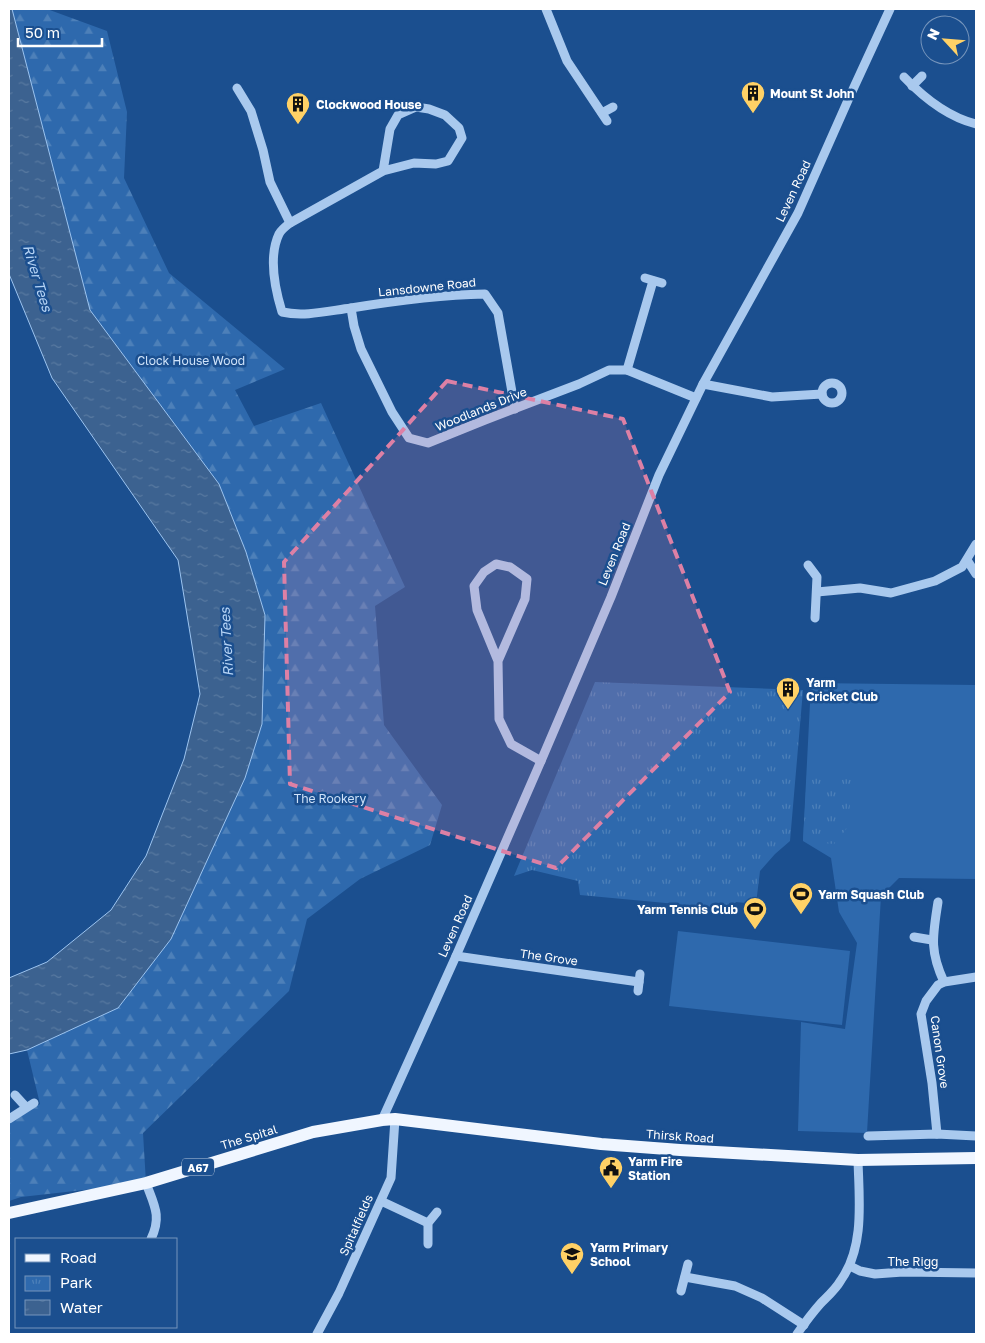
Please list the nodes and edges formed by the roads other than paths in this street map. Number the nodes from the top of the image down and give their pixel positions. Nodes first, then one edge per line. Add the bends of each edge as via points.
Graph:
1 (546, 9) edge
2 (890, 9) edge
3 (922, 76) dead end
4 (904, 77) dead end
5 (912, 86) junction
6 (231, 98) dead end
7 (614, 107) dead end
8 (976, 124) edge
9 (383, 171) junction
10 (290, 223) junction
11 (653, 281) dead end
12 (351, 308) junction
13 (627, 370) junction
14 (703, 384) junction
15 (822, 394) dead end
16 (696, 398) junction
17 (515, 409) junction
18 (976, 544) edge
19 (967, 560) junction
20 (808, 565) dead end
21 (976, 574) edge
22 (817, 592) junction
23 (815, 618) dead end
24 (498, 661) junction
25 (541, 761) junction
26 (938, 902) dead end
27 (914, 937) dead end
28 (932, 940) junction
29 (456, 956) junction
30 (976, 977) edge
31 (639, 982) dead end
32 (944, 982) junction
33 (16, 1095) dead end
34 (389, 1119) junction
35 (9, 1120) edge
36 (937, 1134) junction
37 (868, 1136) dead end
38 (976, 1136) edge
39 (976, 1158) edge
40 (858, 1160) junction
41 (146, 1183) junction
42 (381, 1201) junction
43 (437, 1212) dead end
44 (9, 1213) edge
45 (428, 1223) junction
46 (152, 1238) edge
47 (428, 1244) dead end
48 (688, 1264) dead end
49 (850, 1266) junction
50 (976, 1273) edge
51 (685, 1277) junction
52 (681, 1291) dead end
53 (804, 1325) junction
54 (317, 1334) edge
55 (797, 1334) edge

1 - 7 street via 567,60 605,117
2 - 14 street, Leven Road via 798,213
3 - 5 street
4 - 5 street
5 - 8 street via 943,111
6 - 10 street via 239,90 251,111 270,182
9 - 9 street via 414,163 448,161 462,138 459,128 445,115 429,109 416,107 398,115 390,129
9 - 10 street
10 - 12 street, Lansdowne Road via 280,233 274,252 275,288 282,312 325,313
11 - 13 street
12 - 17 street, Lansdowne Road via 485,294 498,313
12 - 17 street, Woodlands Drive via 361,349 392,412 409,438 428,444
13 - 16 street, Woodlands Drive
13 - 17 street, Woodlands Drive via 609,370
14 - 15 street via 772,397
14 - 16 street, Leven Road
16 - 25 street, Leven Road via 659,475
18 - 19 street
19 - 21 street
19 - 22 street via 962,567 935,581 891,593 860,588
20 - 22 street via 816,577
22 - 23 street
24 - 24 street via 477,610 474,586 484,572 496,564 510,567 527,579 524,599
24 - 25 street via 500,719 510,744
25 - 29 street, Leven Road
26 - 28 street
27 - 28 street
28 - 32 street via 936,964
29 - 31 street, The Grove
29 - 34 street, Leven Road
30 - 32 street
32 - 36 street, Canon Grove via 926,1001 921,1014
33 - 35 street via 30,1105
34 - 40 main road, Thirsk Road / A67 via 611,1145
34 - 41 main road, The Spital / A67 via 313,1132
34 - 42 street, Spitalfields via 391,1178
36 - 37 street
36 - 38 street
39 - 40 main road, Thirsk Road / A67
40 - 49 street via 857,1245
41 - 44 main road, The Spital / A67
41 - 46 street via 156,1210 157,1227
42 - 45 street
42 - 54 street, Spitalfields
43 - 45 street
45 - 47 street
48 - 51 street
49 - 50 street, The Rigg via 875,1274
49 - 53 street
51 - 52 street
51 - 53 street via 735,1286 762,1298
53 - 55 street

